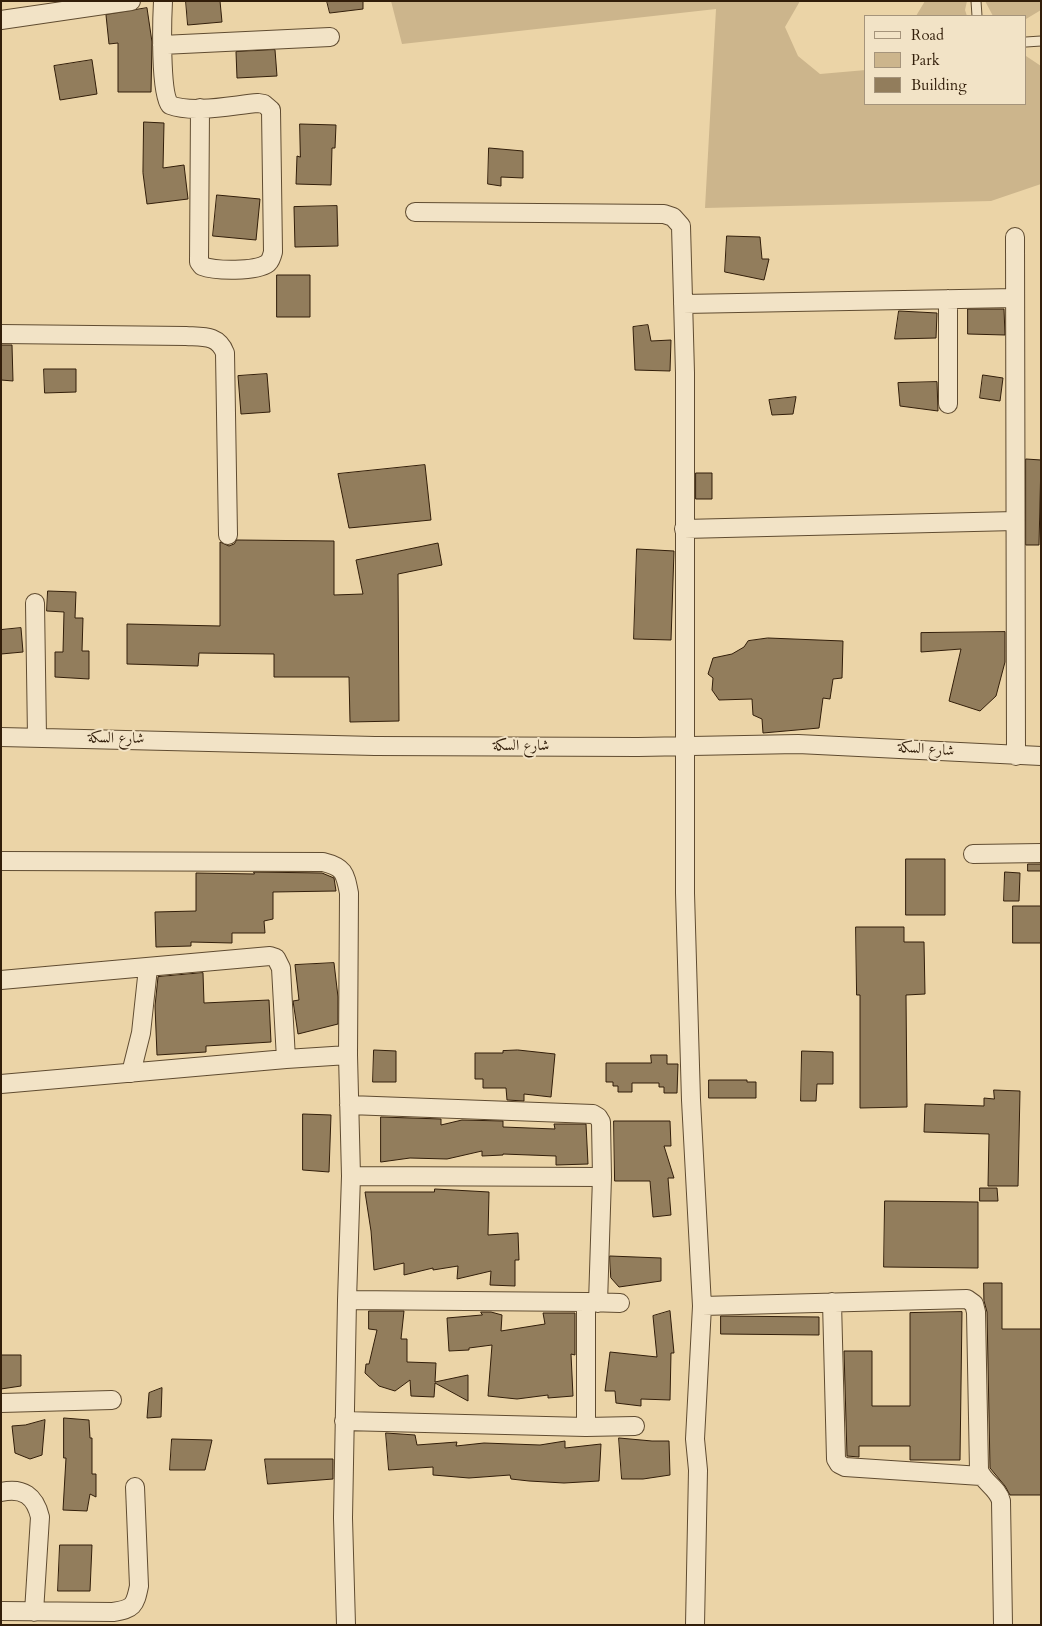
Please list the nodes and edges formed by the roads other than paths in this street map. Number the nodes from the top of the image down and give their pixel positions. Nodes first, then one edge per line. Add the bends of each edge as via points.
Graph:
1 (131, 1) edge
2 (163, 1) edge
3 (976, 1) edge
4 (977, 15) edge
5 (1, 20) edge
6 (330, 38) dead end
7 (1041, 41) edge
8 (1027, 42) edge
9 (162, 45) junction
10 (200, 108) junction
11 (415, 212) dead end
12 (1015, 238) dead end
13 (1015, 298) junction
14 (948, 299) junction
15 (683, 304) junction
16 (1, 334) edge
17 (948, 404) dead end
18 (1015, 522) junction
19 (684, 529) junction
20 (228, 535) dead end
21 (35, 603) dead end
22 (1, 737) edge
23 (37, 738) junction
24 (684, 745) junction
25 (1016, 756) junction
26 (1041, 756) edge
27 (1041, 853) edge
28 (973, 854) dead end
29 (1, 861) edge
30 (148, 968) junction
31 (1, 980) edge
32 (348, 1055) junction
33 (286, 1059) junction
34 (131, 1073) junction
35 (1, 1084) edge
36 (349, 1105) junction
37 (351, 1176) junction
38 (602, 1177) junction
39 (347, 1300) junction
40 (592, 1302) junction
41 (832, 1302) junction
42 (620, 1303) dead end
43 (702, 1306) junction
44 (112, 1400) dead end
45 (1, 1403) edge
46 (344, 1421) junction
47 (635, 1426) dead end
48 (586, 1427) junction
49 (981, 1476) junction
50 (135, 1488) dead end
51 (1, 1492) edge
52 (1, 1611) edge
53 (34, 1612) junction
54 (346, 1625) edge
55 (694, 1625) edge
56 (1003, 1625) edge

1 - 5 street
2 - 9 street
3 - 4 lane
6 - 9 street
7 - 8 lane
9 - 10 street via 167,102 176,107
10 - 10 street via 199,262 202,266 220,270 265,265 273,252 271,110 269,106 258,103
11 - 15 street via 664,214 673,217 681,226
12 - 13 street
13 - 14 street
13 - 18 street
14 - 15 street
14 - 17 street
15 - 19 street
16 - 20 street via 186,336 216,340 222,345 225,353
18 - 19 street
18 - 25 street
19 - 24 street
21 - 23 street
22 - 23 street, شارع السكة
23 - 24 street, شارع السكة via 375,746
24 - 25 street, شارع السكة via 824,745
24 - 43 street via 685,893
25 - 26 street, شارع السكة
27 - 28 street
29 - 32 street via 323,862 337,865 345,874 349,893
30 - 31 street
30 - 33 street via 276,958 281,968
30 - 34 street via 141,1033
32 - 33 street
32 - 36 street
33 - 34 street
34 - 35 street
36 - 37 street
36 - 38 street via 593,1114 601,1122
37 - 38 street
37 - 39 street
38 - 40 street
39 - 40 street
39 - 46 street
40 - 42 street
40 - 48 street
41 - 43 street
41 - 49 street via 836,1459 839,1464
41 - 49 street via 967,1299 974,1304
43 - 55 street via 695,1439 698,1470
44 - 45 street
46 - 48 street
46 - 54 street
47 - 48 street
49 - 56 street via 1001,1501
50 - 53 street via 139,1586 136,1602 128,1610 113,1612
51 - 53 street via 20,1492 31,1496 37,1506 40,1517
52 - 53 street

